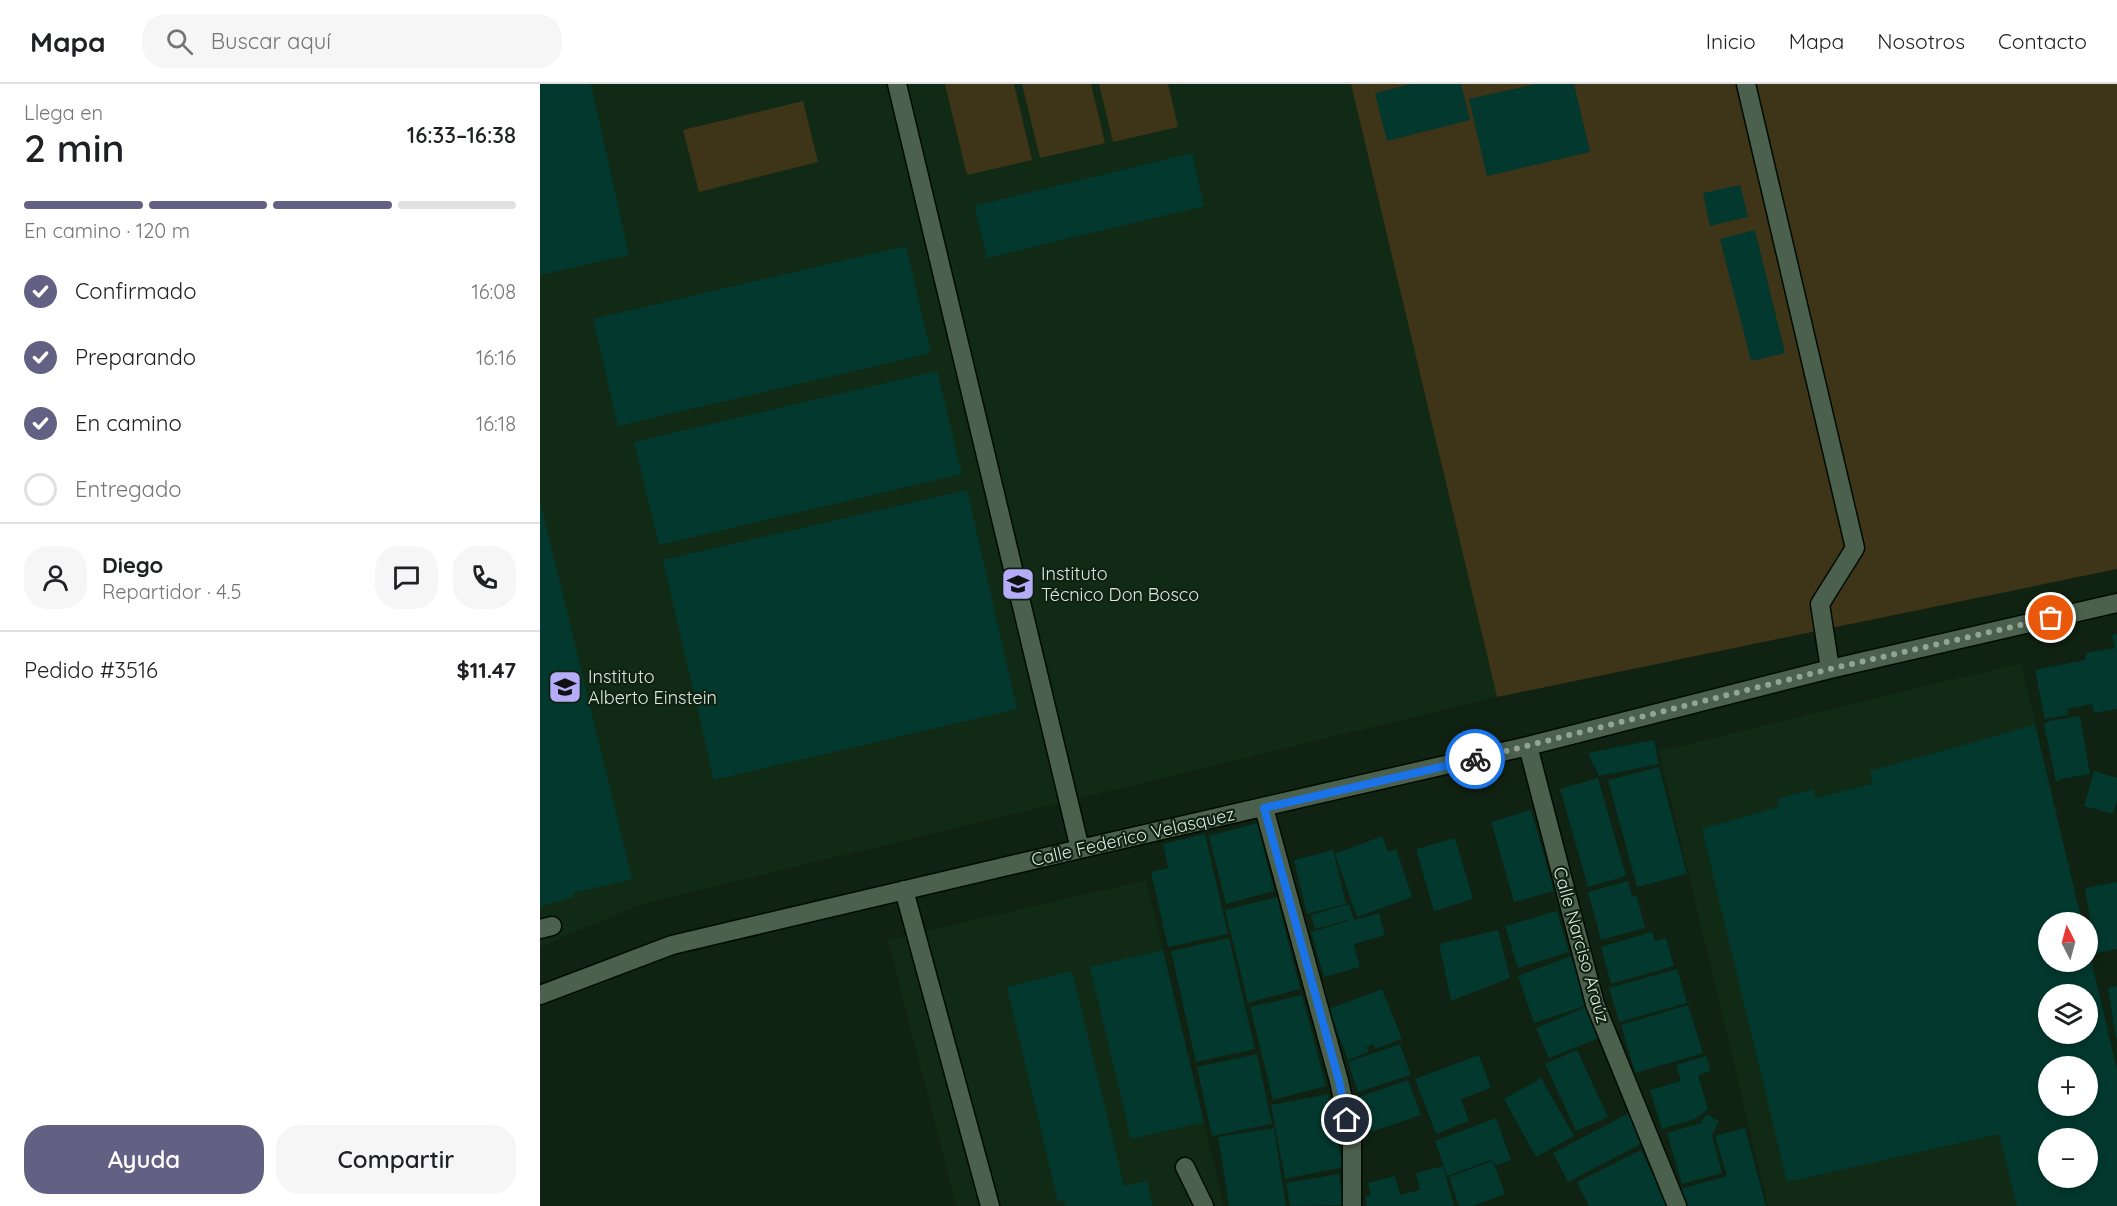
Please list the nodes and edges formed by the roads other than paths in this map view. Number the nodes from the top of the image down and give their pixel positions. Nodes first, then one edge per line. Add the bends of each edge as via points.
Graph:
1 (897, 84) edge
2 (1746, 84) edge
3 (2117, 603) edge
4 (1830, 669) junction
5 (1528, 746) junction
6 (1264, 808) junction
7 (1080, 849) junction
8 (904, 890) junction
9 (540, 995) edge
10 (1185, 1167) dead end
11 (990, 1206) edge
12 (1204, 1206) edge
13 (1352, 1206) edge
14 (1677, 1206) edge

1 - 7 street
2 - 4 street via 1855,548 1820,604
3 - 4 street, Calle Federico Velasquez
4 - 5 street, Calle Federico Velasquez
5 - 6 street, Calle Federico Velasquez
5 - 14 street, Calle Narciso Araúz via 1594,1004
6 - 7 street, Calle Federico Velasquez
6 - 13 street via 1339,1081 1352,1140
7 - 8 street, Calle Federico Velasquez
8 - 9 street, Calle Federico Velasquez via 672,945
8 - 11 street
10 - 12 street

